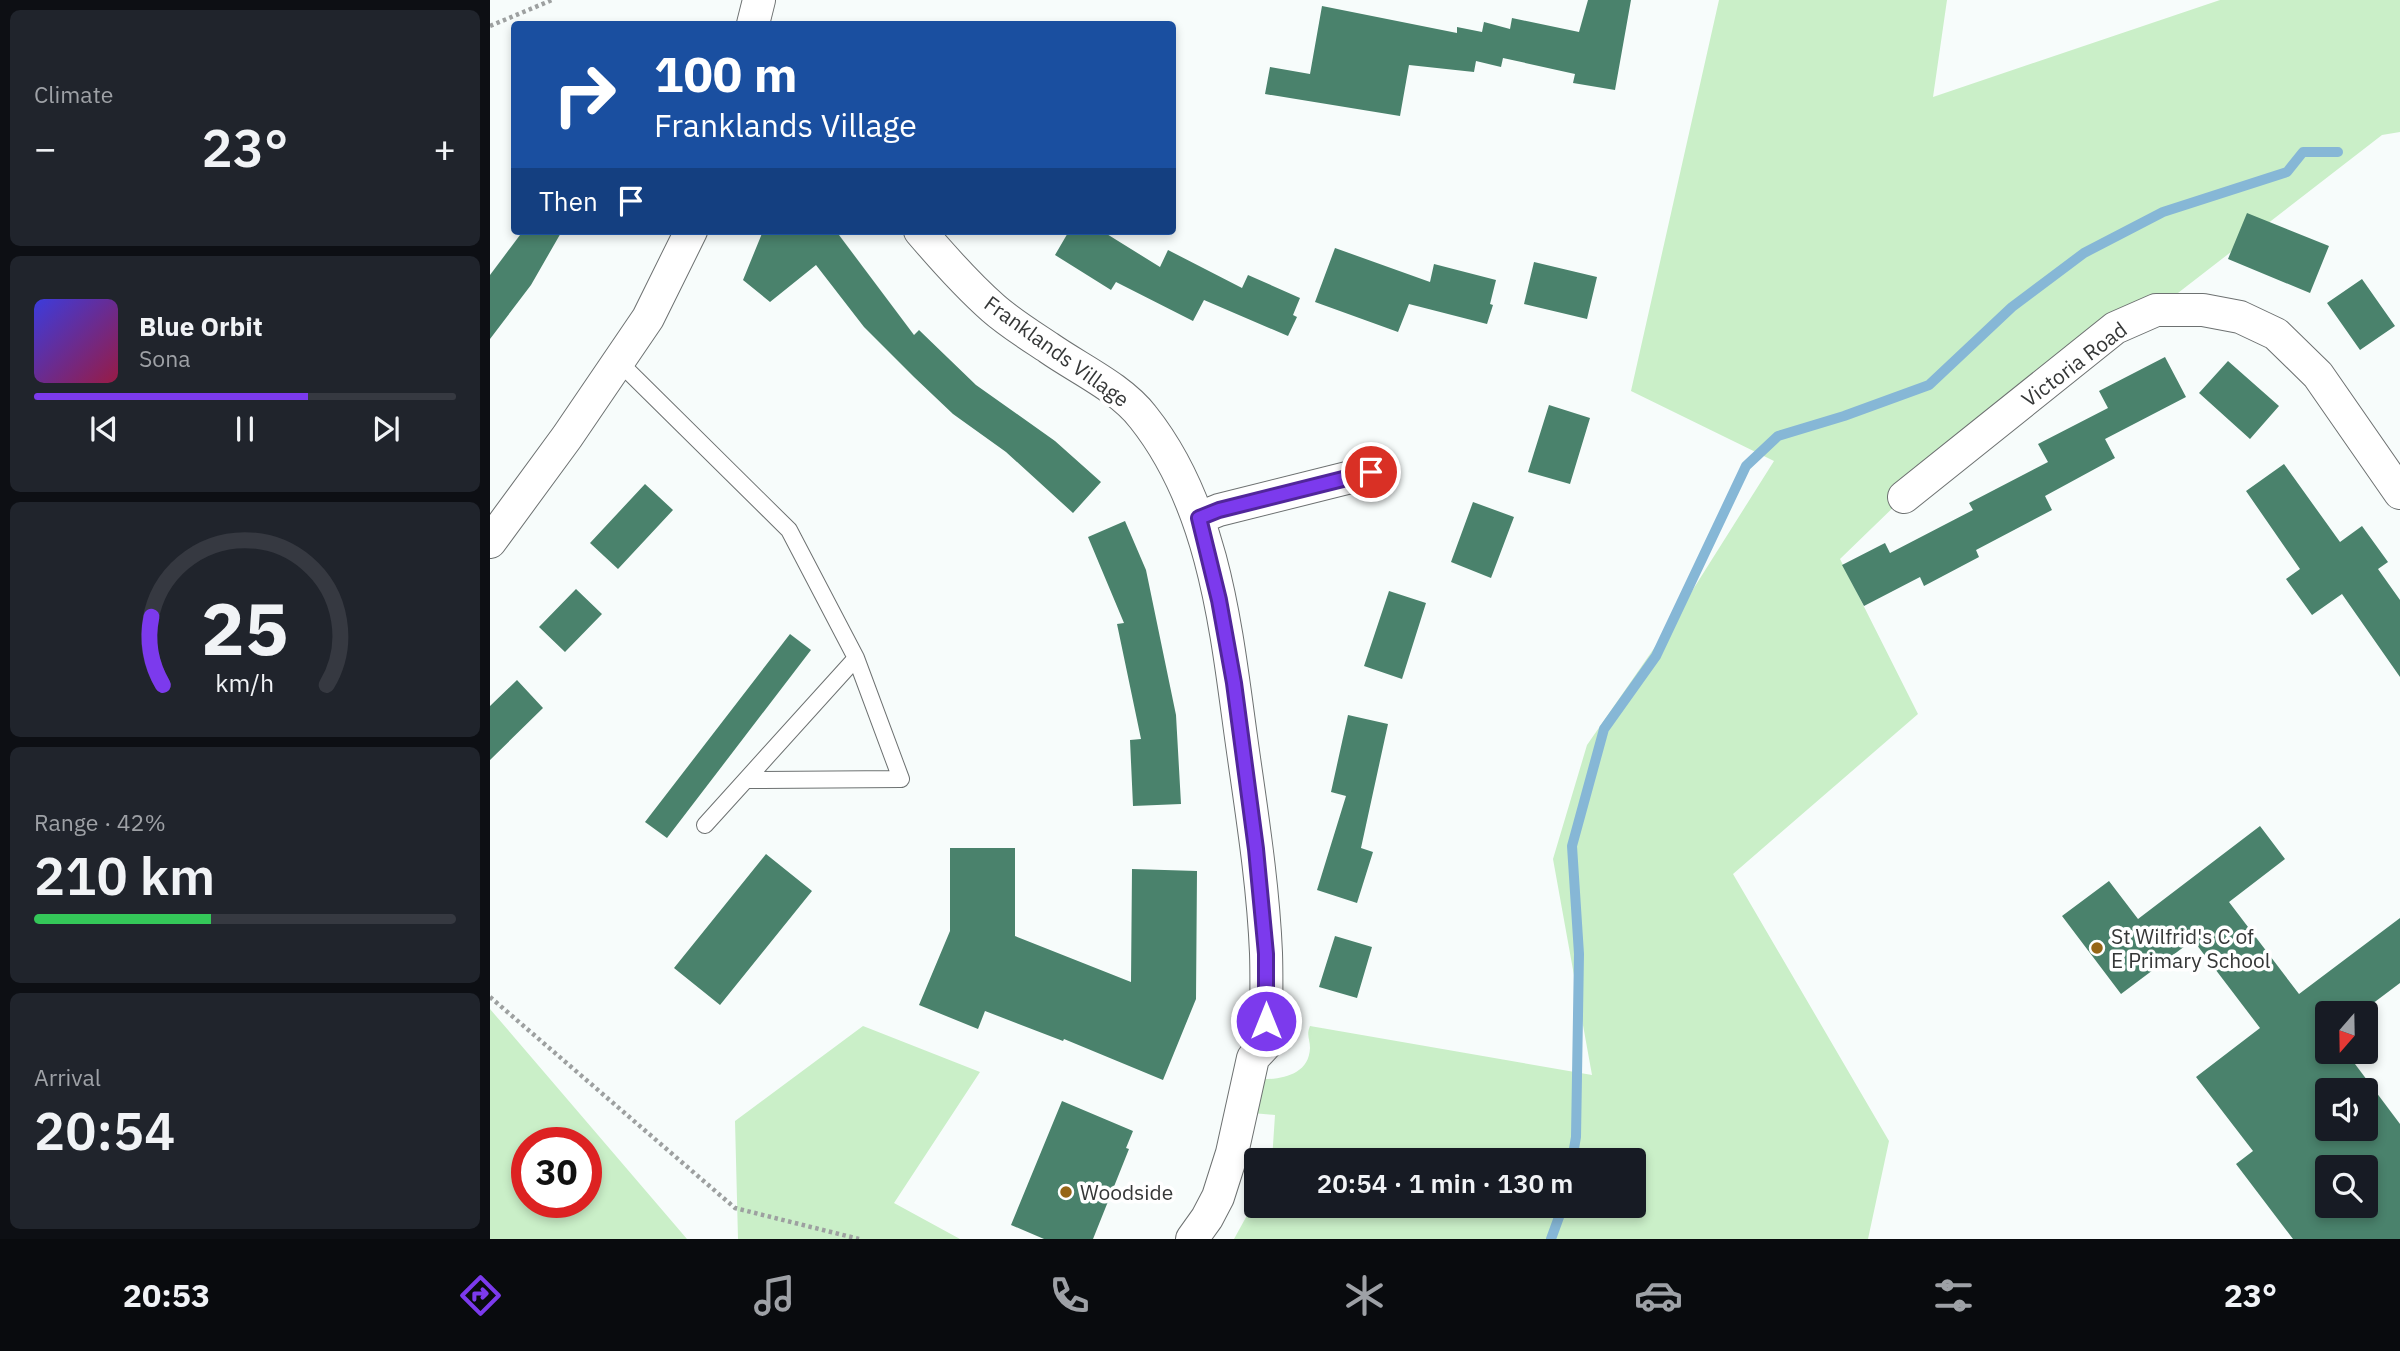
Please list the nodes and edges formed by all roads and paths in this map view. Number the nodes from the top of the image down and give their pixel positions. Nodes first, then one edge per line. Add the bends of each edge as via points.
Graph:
1 (552, 0) edge
2 (490, 26) edge
3 (689, 235) edge
4 (923, 235) edge
5 (619, 362) junction
6 (1371, 472) dead end
7 (2400, 493) edge
8 (1904, 497) dead end
9 (1199, 518) junction
10 (490, 542) edge
11 (856, 658) junction
12 (746, 780) junction
13 (705, 825) dead end
14 (490, 998) edge
15 (859, 1239) edge
16 (1192, 1239) edge

1 - 2 path
3 - 5 street via 648,318
4 - 9 street, Franklands Village via 994,309 1142,414 1170,454
5 - 10 street
5 - 11 lane via 789,530
6 - 9 street
7 - 8 street, Victoria Road via 2318,375 2276,334 2240,317 2203,310 2156,310 2115,328
9 - 16 street, Franklands Village via 1234,683 1256,849 1266,954 1266,1044 1253,1058 1217,1197
11 - 12 lane
11 - 12 lane via 901,779
12 - 13 lane
14 - 15 path via 735,1208

